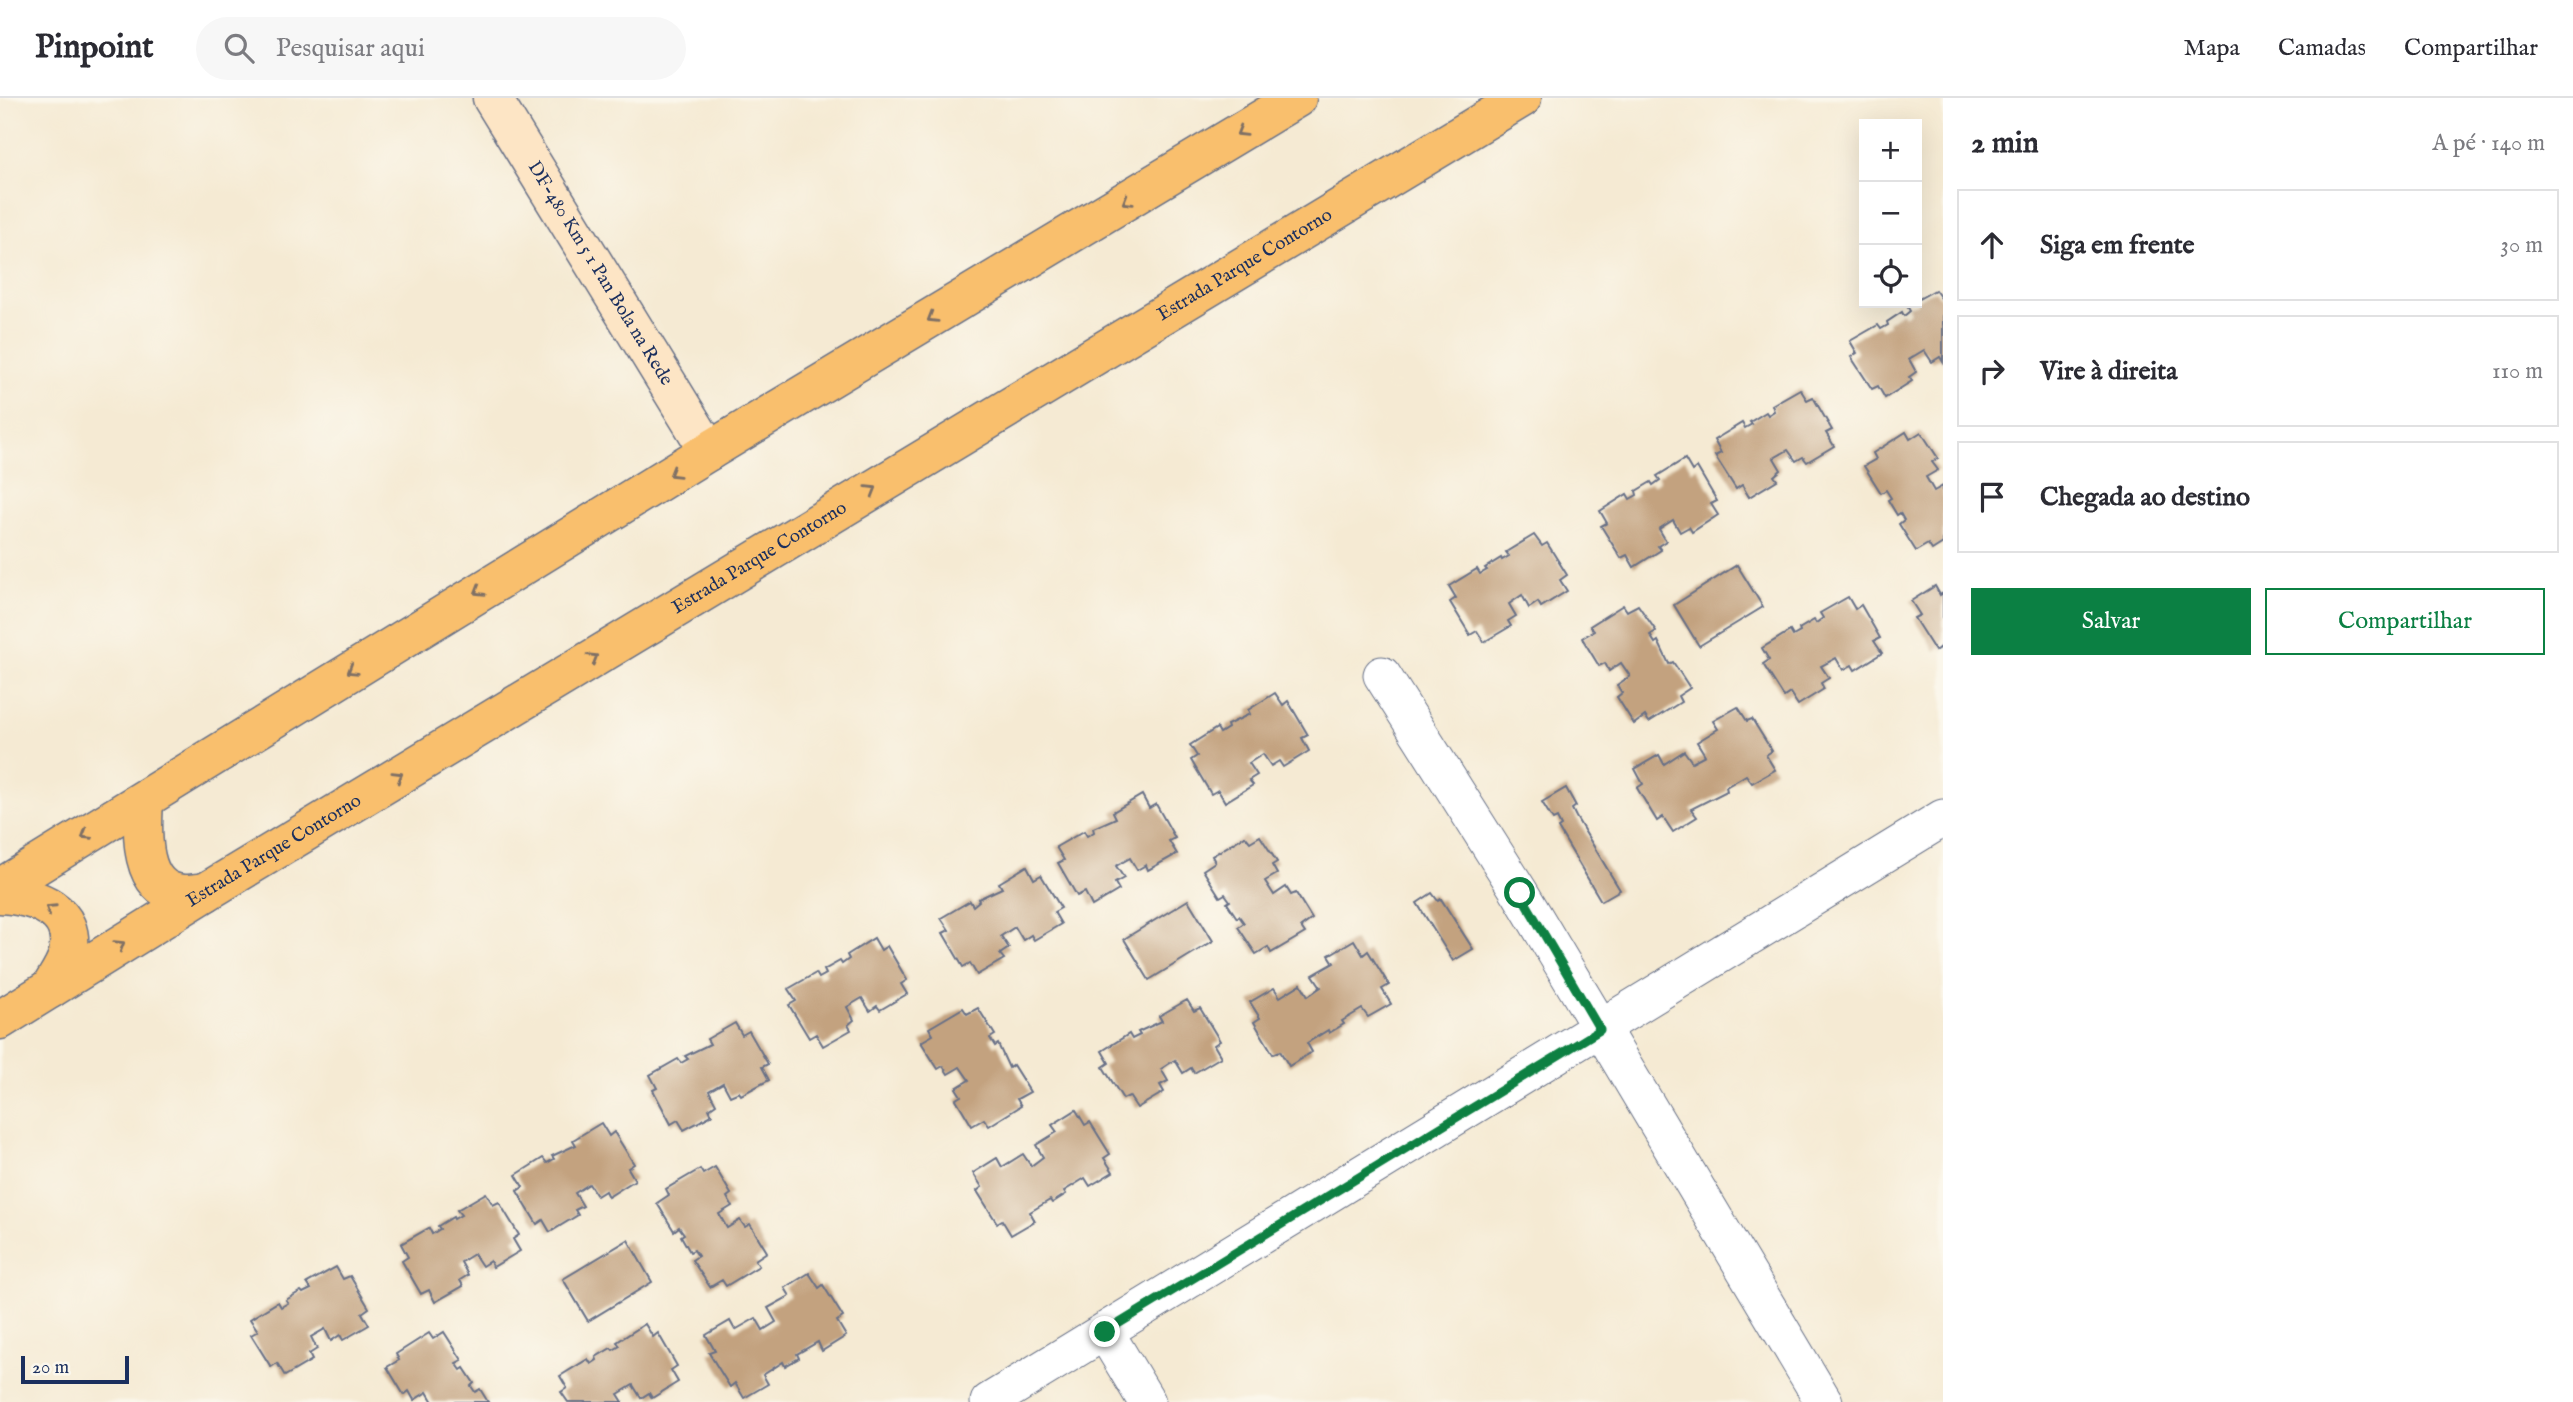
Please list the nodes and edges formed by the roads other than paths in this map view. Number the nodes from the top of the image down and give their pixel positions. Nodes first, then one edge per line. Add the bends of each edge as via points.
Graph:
1 (492, 98) edge
2 (1297, 98) edge
3 (1522, 98) edge
4 (709, 451) junction
5 (1382, 675) dead end
6 (144, 800) junction
7 (1943, 818) edge
8 (0, 887) edge
9 (206, 892) junction
10 (0, 894) edge
11 (50, 989) junction
12 (0, 1020) edge
13 (1600, 1030) junction
14 (1105, 1332) junction
15 (989, 1402) edge
16 (1147, 1402) edge
17 (1824, 1402) edge

1 - 4 street, DF-480 Km 5 1 Pan Bola na Rede
2 -> 4 highway
9 -> 3 highway, Estrada Parque Contorno
4 -> 6 highway
5 - 13 street via 1520,893
6 -> 8 highway
6 - 9 highway via 142,835 153,875 163,887 182,894
7 - 13 street
11 -> 9 highway, Estrada Parque Contorno
11 -> 10 highway via 68,957 70,934 60,916 43,904 24,895
11 - 12 highway, Estrada Parque Contorno
13 - 14 street
13 - 17 street
14 - 15 street
14 - 16 street

